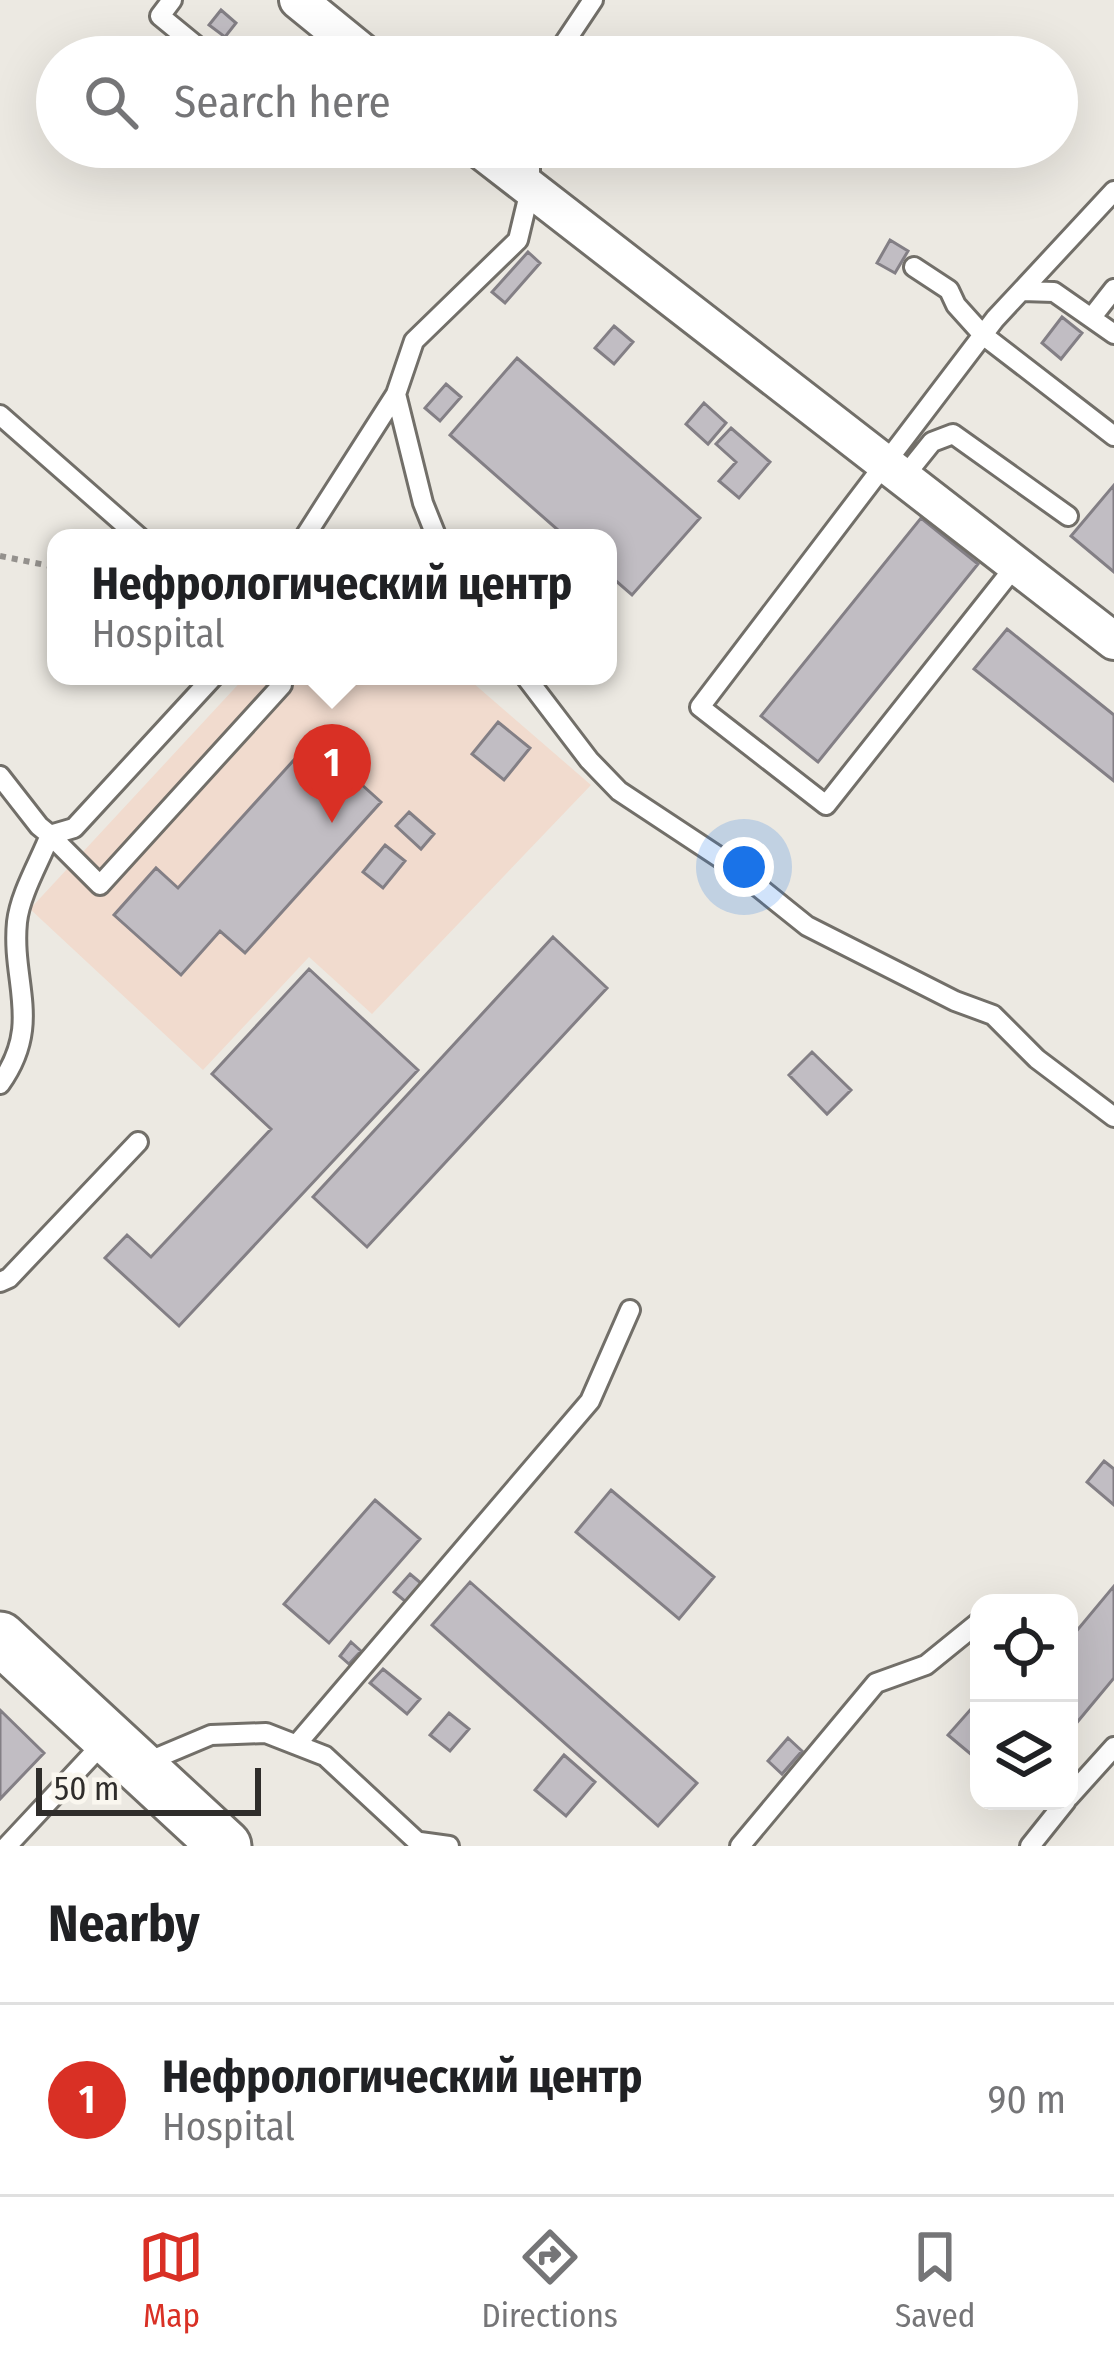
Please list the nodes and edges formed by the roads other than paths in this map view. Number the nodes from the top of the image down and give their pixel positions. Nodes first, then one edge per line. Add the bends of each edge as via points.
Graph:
1 (172, 0) edge
2 (298, 0) edge
3 (593, 0) edge
4 (184, 36) edge
5 (342, 36) edge
6 (569, 36) edge
7 (503, 168) edge
8 (530, 168) edge
9 (530, 190) junction
10 (1114, 191) edge
11 (914, 267) dead end
12 (1114, 290) edge
13 (1022, 291) junction
14 (1092, 317) junction
15 (1114, 334) edge
16 (983, 335) junction
17 (396, 394) junction
18 (0, 415) edge
19 (1114, 436) edge
20 (895, 471) junction
21 (1069, 516) dead end
22 (130, 529) edge
23 (310, 529) edge
24 (433, 529) edge
25 (1016, 565) junction
26 (1114, 641) edge
27 (206, 685) edge
28 (282, 685) dead end
29 (532, 685) edge
30 (0, 776) edge
31 (50, 835) junction
32 (0, 1084) edge
33 (1114, 1117) edge
34 (138, 1142) dead end
35 (0, 1282) edge
36 (630, 1310) dead end
37 (970, 1629) edge
38 (0, 1639) edge
39 (296, 1745) junction
40 (1114, 1747) edge
41 (123, 1752) junction
42 (1078, 1787) edge
43 (1058, 1810) edge
44 (421, 1844) edge
45 (7, 1846) edge
46 (225, 1846) edge
47 (448, 1846) edge
48 (740, 1846) edge
49 (1030, 1846) edge

1 - 4 lane via 160,16
2 - 5 street
3 - 6 lane
7 - 9 street
8 - 9 lane
9 - 17 lane via 518,240 414,341
9 - 20 street
10 - 13 lane
11 - 16 lane via 949,290
12 - 14 lane
13 - 14 lane via 1054,292
13 - 16 lane
14 - 15 lane
16 - 19 lane
16 - 20 lane
17 - 23 lane
17 - 24 lane
18 - 22 lane
20 - 21 lane via 953,434
20 - 25 street
20 - 25 lane via 700,707 826,805
25 - 26 street
27 - 31 lane via 74,828
28 - 31 lane via 100,885
29 - 33 lane via 619,790 807,926 993,1015
30 - 31 lane
31 - 32 lane via 17,918 26,1012
34 - 35 lane
36 - 39 lane via 590,1401
37 - 48 lane via 926,1665 876,1683
38 - 41 main road
39 - 41 lane via 266,1733 211,1735
39 - 44 lane via 325,1756
40 - 42 lane
41 - 45 lane
41 - 46 main road
43 - 49 lane
44 - 47 lane

